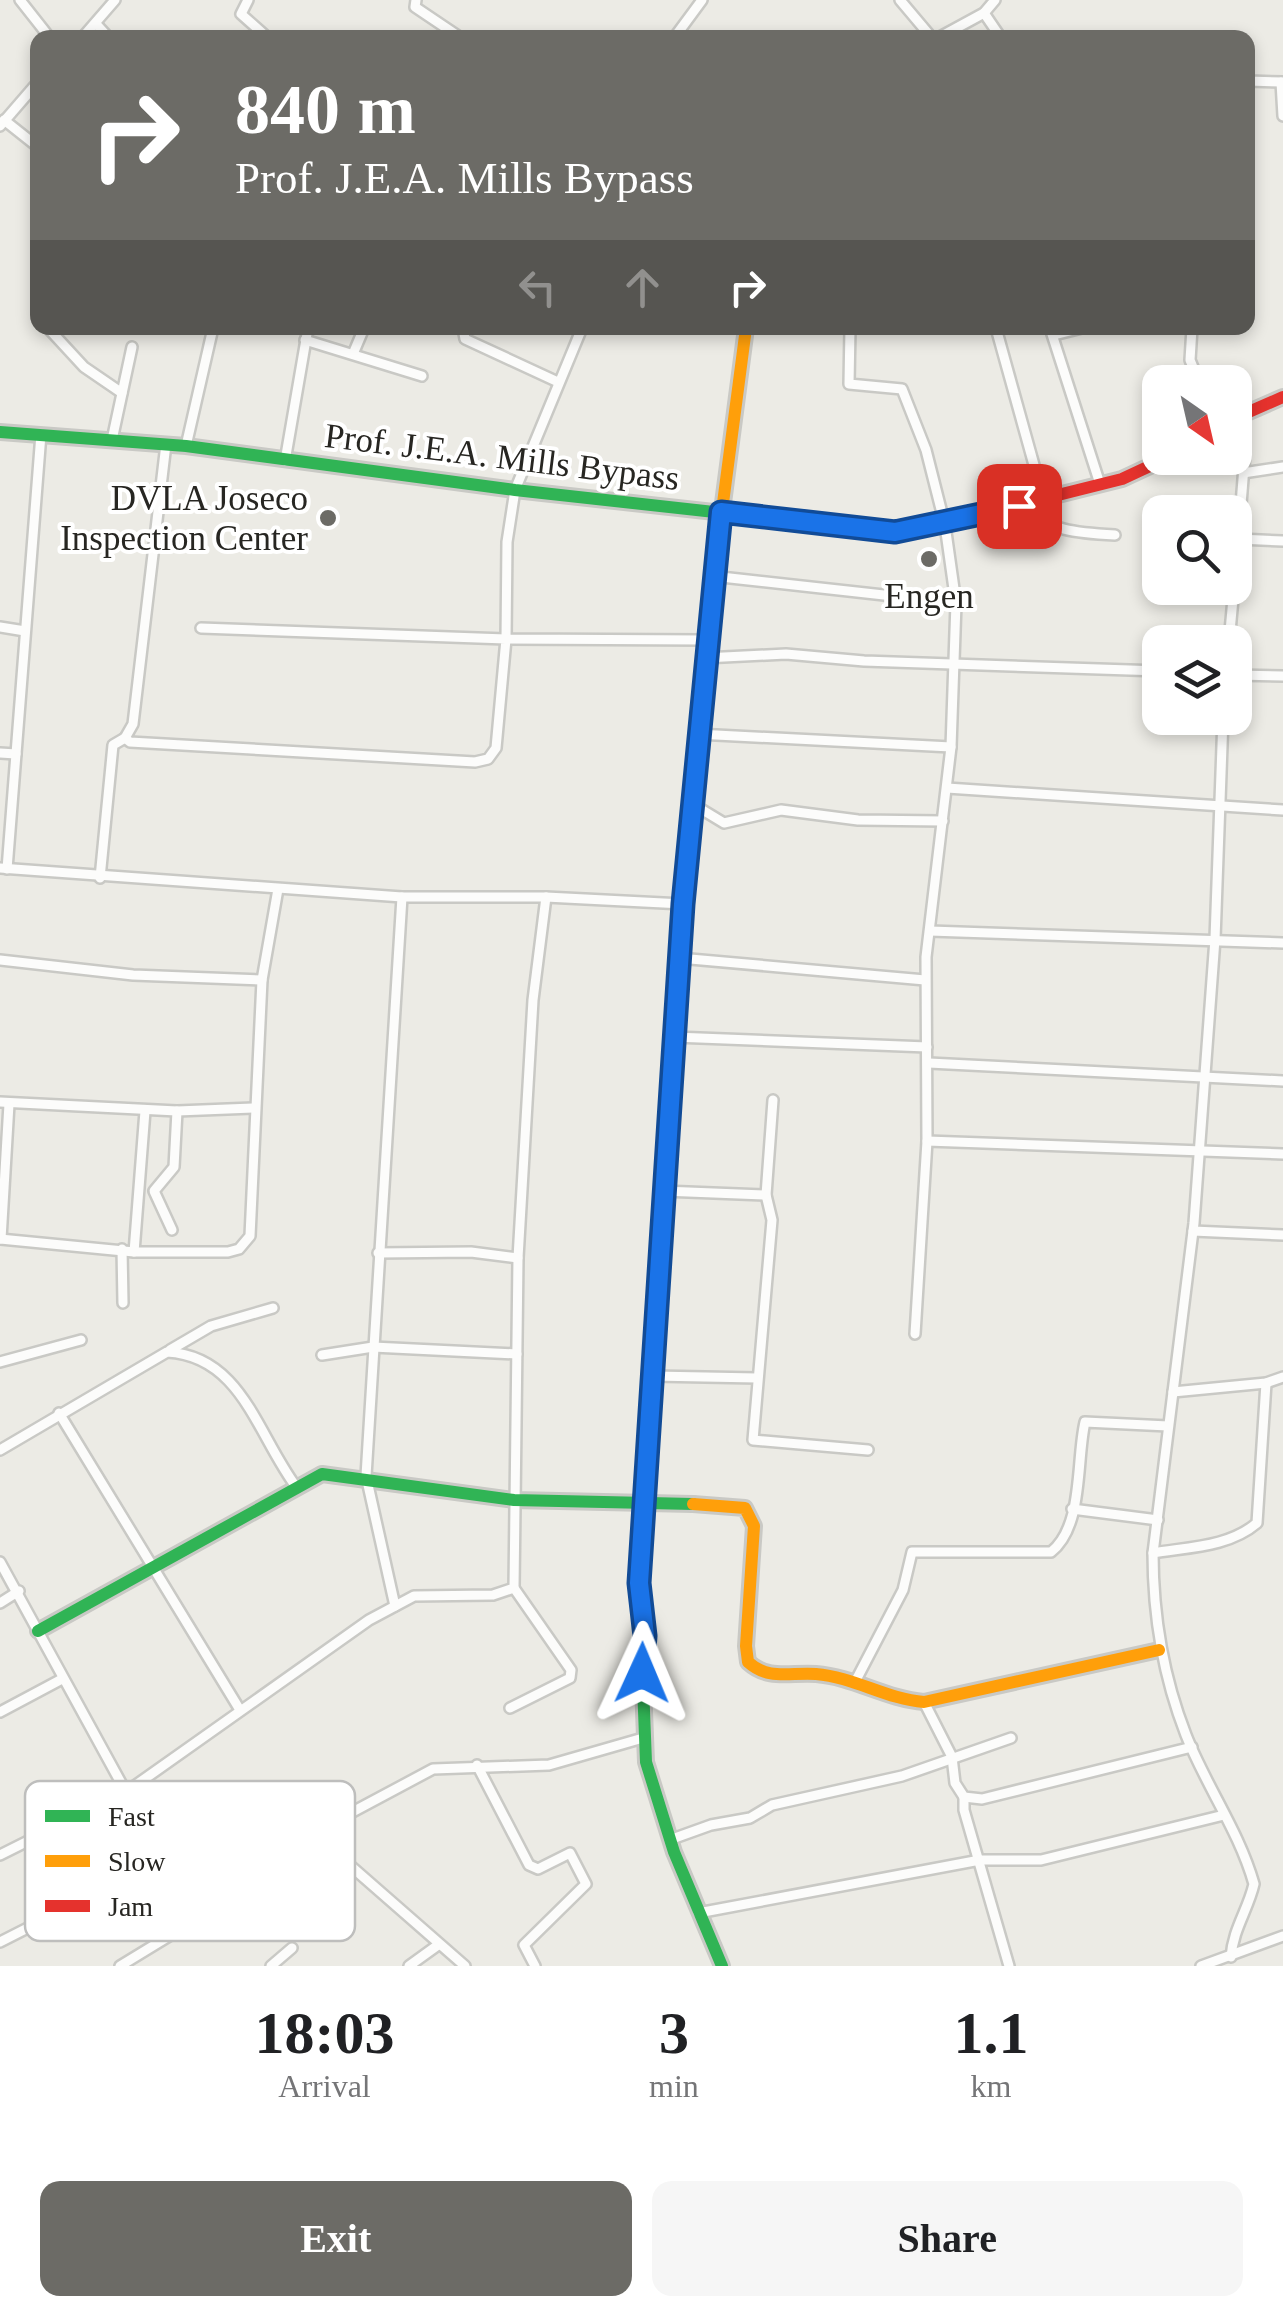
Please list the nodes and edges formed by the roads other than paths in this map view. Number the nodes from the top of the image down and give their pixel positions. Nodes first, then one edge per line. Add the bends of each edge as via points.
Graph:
1 (20, 0) edge
2 (115, 0) edge
3 (248, 0) edge
4 (404, 0) edge
5 (702, 0) edge
6 (900, 0) edge
7 (995, 0) edge
8 (416, 4) edge
9 (984, 13) junction
10 (97, 25) junction
11 (44, 30) edge
12 (91, 30) edge
13 (102, 30) edge
14 (259, 30) edge
15 (450, 30) edge
16 (680, 30) edge
17 (928, 30) edge
18 (951, 30) edge
19 (996, 30) edge
20 (1255, 81) edge
21 (1282, 82) edge
22 (30, 91) edge
23 (1283, 116) edge
24 (2, 123) edge
25 (30, 142) edge
26 (54, 335) edge
27 (212, 335) edge
28 (306, 335) edge
29 (361, 335) edge
30 (464, 335) edge
31 (579, 335) edge
32 (745, 335) edge
33 (850, 335) edge
34 (998, 335) edge
35 (1053, 335) edge
36 (1192, 335) edge
37 (304, 340) junction
38 (132, 347) dead end
39 (353, 354) junction
40 (1192, 365) edge
41 (422, 376) dead end
42 (558, 382) junction
43 (122, 393) junction
44 (1283, 397) edge
45 (1252, 410) edge
46 (0, 432) edge
47 (41, 434) junction
48 (112, 440) junction
49 (166, 444) junction
50 (186, 446) junction
51 (285, 462) junction
52 (1142, 467) edge
53 (1283, 467) edge
54 (1252, 472) edge
55 (1100, 484) junction
56 (515, 490) junction
57 (1044, 501) junction
58 (1019, 506) junction
59 (721, 512) junction
60 (945, 525) junction
61 (1115, 534) dead end
62 (1252, 540) edge
63 (1283, 541) edge
64 (712, 576) junction
65 (956, 603) junction
66 (0, 628) edge
67 (200, 628) dead end
68 (25, 631) junction
69 (506, 639) junction
70 (705, 640) junction
71 (704, 658) junction
72 (954, 664) junction
73 (1142, 670) edge
74 (1252, 675) edge
75 (1283, 676) edge
76 (697, 734) junction
77 (1222, 735) edge
78 (125, 738) junction
79 (951, 747) junction
80 (0, 752) edge
81 (16, 754) junction
82 (947, 788) junction
83 (691, 803) junction
84 (1218, 806) junction
85 (1283, 810) edge
86 (944, 821) junction
87 (3, 869) edge
88 (100, 878) junction
89 (278, 889) junction
90 (402, 897) junction
91 (546, 897) junction
92 (683, 904) junction
93 (930, 931) junction
94 (1216, 939) junction
95 (1283, 944) edge
96 (680, 958) junction
97 (0, 960) edge
98 (262, 980) junction
99 (925, 980) junction
100 (674, 1036) junction
101 (927, 1047) junction
102 (929, 1062) junction
103 (1204, 1076) junction
104 (1283, 1081) edge
105 (773, 1100) dead end
106 (4, 1103) edge
107 (253, 1108) junction
108 (145, 1111) junction
109 (177, 1112) junction
110 (926, 1141) junction
111 (1200, 1149) junction
112 (1283, 1154) edge
113 (663, 1192) junction
114 (766, 1194) junction
115 (172, 1230) dead end
116 (1193, 1231) junction
117 (1283, 1235) edge
118 (0, 1239) edge
119 (122, 1249) junction
120 (134, 1252) junction
121 (378, 1253) junction
122 (518, 1258) junction
123 (123, 1303) dead end
124 (230, 1304) dead end
125 (273, 1308) dead end
126 (235, 1319) junction
127 (915, 1334) dead end
128 (81, 1340) dead end
129 (373, 1348) junction
130 (166, 1352) junction
131 (322, 1354) dead end
132 (517, 1354) junction
133 (0, 1362) edge
134 (653, 1376) junction
135 (1283, 1377) edge
136 (757, 1378) junction
137 (1266, 1383) junction
138 (1173, 1392) junction
139 (59, 1414) junction
140 (1168, 1426) junction
141 (0, 1450) edge
142 (868, 1450) dead end
143 (366, 1476) junction
144 (297, 1488) junction
145 (514, 1500) junction
146 (648, 1501) junction
147 (1072, 1509) junction
148 (1158, 1520) junction
149 (1153, 1553) junction
150 (0, 1562) edge
151 (155, 1566) junction
152 (514, 1588) junction
153 (19, 1591) junction
154 (0, 1603) edge
155 (395, 1606) junction
156 (38, 1631) junction
157 (1159, 1650) junction
158 (62, 1679) junction
159 (856, 1682) junction
160 (924, 1702) junction
161 (510, 1708) dead end
162 (240, 1710) junction
163 (0, 1712) edge
164 (642, 1738) junction
165 (1012, 1738) dead end
166 (1192, 1747) junction
167 (952, 1758) junction
168 (477, 1766) junction
169 (120, 1781) edge
170 (141, 1781) edge
171 (964, 1796) junction
172 (355, 1810) edge
173 (1224, 1814) junction
174 (672, 1839) junction
175 (25, 1842) edge
176 (0, 1855) edge
177 (980, 1860) junction
178 (355, 1870) edge
179 (698, 1914) junction
180 (25, 1929) edge
181 (1283, 1936) edge
182 (161, 1941) edge
183 (0, 1942) edge
184 (438, 1945) junction
185 (292, 1948) dead end
186 (1231, 1957) junction
187 (120, 1966) edge
188 (271, 1966) edge
189 (409, 1966) edge
190 (466, 1966) edge
191 (535, 1966) edge
192 (722, 1966) edge
193 (1009, 1966) edge
194 (1201, 1966) edge

1 - 11 street
2 - 10 street
3 - 14 street via 241,14
4 - 8 street
5 - 16 street
6 - 17 street
7 - 9 street
8 - 15 street
9 - 18 street
9 - 19 street
10 - 12 street
10 - 13 street
20 - 21 street
21 - 23 street
22 - 24 street
24 - 25 street
26 - 43 street via 84,367
27 - 50 street
28 - 37 street
29 - 39 street
30 - 42 street
31 - 42 street
32 - 59 street
33 - 60 street via 849,384 902,388
34 - 57 street
35 - 55 street
36 - 40 street
37 - 39 street
37 - 51 street
38 - 43 street
39 - 41 street
42 - 56 street
43 - 48 street
44 - 45 street
46 - 47 street, Prof. J.E.A. Mills Bypass
47 - 48 street, Prof. J.E.A. Mills Bypass
47 - 68 street
48 - 49 street, Prof. J.E.A. Mills Bypass
49 - 50 street, Prof. J.E.A. Mills Bypass
49 - 78 street via 133,724
50 - 51 street, Prof. J.E.A. Mills Bypass
51 - 56 street, Prof. J.E.A. Mills Bypass
52 - 55 street, Prof. J.E.A. Mills Bypass
53 - 54 street
55 - 57 street, Prof. J.E.A. Mills Bypass
56 - 59 street, Prof. J.E.A. Mills Bypass
56 - 69 street
57 - 58 street, Prof. J.E.A. Mills Bypass
58 - 60 street, Prof. J.E.A. Mills Bypass
58 - 61 street via 1064,533
59 - 60 street, Prof. J.E.A. Mills Bypass via 895,532
59 - 64 street
60 - 65 street
62 - 63 street
64 - 65 street
64 - 70 street
65 - 72 street
66 - 68 street
67 - 69 street
68 - 81 street
69 - 70 street
69 - 78 street via 496,748 488,759
70 - 71 street
71 - 72 street via 786,654
71 - 76 street
72 - 73 street
72 - 79 street
74 - 75 street
76 - 79 street
76 - 83 street
77 - 84 street
78 - 88 street via 113,745
79 - 82 street
80 - 81 street
81 - 87 street
82 - 84 street
82 - 86 street
83 - 86 street via 724,823 781,810
83 - 92 street
84 - 85 street
84 - 94 street
86 - 93 street
87 - 88 street
88 - 89 street
89 - 90 street
89 - 98 street
90 - 91 street
90 - 121 street
91 - 92 street
91 - 122 street
92 - 96 street
93 - 94 street
93 - 99 street
94 - 95 street
94 - 103 street
96 - 99 street
96 - 100 street
97 - 98 street via 133,976
98 - 107 street
99 - 101 street
100 - 101 street
100 - 113 street
101 - 102 street
102 - 103 street
102 - 110 street
103 - 104 street
103 - 111 street
105 - 114 street
106 - 108 street
106 - 118 street
107 - 109 street
107 - 120 street via 250,1236 228,1252
108 - 109 street
108 - 120 street
109 - 115 street via 174,1167 154,1191
110 - 111 street
110 - 127 street
111 - 112 street
111 - 116 street
113 - 114 street
113 - 134 street
114 - 136 street via 772,1220
116 - 117 street
116 - 138 street
118 - 119 street
119 - 120 street
119 - 123 street
121 - 122 street
121 - 129 street
122 - 132 street
124 - 126 street
125 - 126 street
126 - 130 street
128 - 133 street
129 - 131 street
129 - 132 street
129 - 143 street
130 - 139 street
130 - 144 street via 214,1364
132 - 145 street
134 - 136 street
134 - 146 street
135 - 137 street
136 - 142 street via 753,1440
137 - 138 street
137 - 149 street via 1257,1523 1217,1543
138 - 140 street
139 - 141 street
139 - 151 street
140 - 147 street via 1085,1422
140 - 148 street
143 - 144 street via 322,1474
143 - 145 street
143 - 155 street
144 - 151 street
145 - 146 street
145 - 152 street
146 - 159 street via 745,1508 754,1526 748,1662 766,1674
146 - 164 street via 639,1583
147 - 148 street
147 - 159 street via 1061,1544 1051,1552 912,1552 904,1590
148 - 149 street
149 - 157 street
150 - 153 street
151 - 156 street
151 - 162 street
152 - 155 street via 492,1595 414,1596
152 - 161 street via 572,1670 558,1686
153 - 154 street
153 - 156 street
155 - 162 street
156 - 158 street
157 - 160 street
157 - 166 street
158 - 163 street
158 - 169 street
159 - 160 street via 885,1697
160 - 167 street
162 - 170 street
164 - 168 street via 549,1765
164 - 174 street
165 - 167 street
166 - 171 street via 982,1799
166 - 173 street
167 - 171 street via 954,1783
167 - 174 street via 902,1776 772,1804 750,1818
168 - 172 street via 432,1769
168 - 191 street via 529,1865 538,1868 570,1853 586,1884 524,1944
171 - 177 street
173 - 177 street via 1042,1860
173 - 186 street via 1254,1884
174 - 179 street
175 - 176 street
177 - 179 street
177 - 193 street
178 - 184 street
179 - 192 street
180 - 183 street
181 - 186 street
182 - 187 street
184 - 189 street
184 - 190 street
185 - 188 street
186 - 194 street

